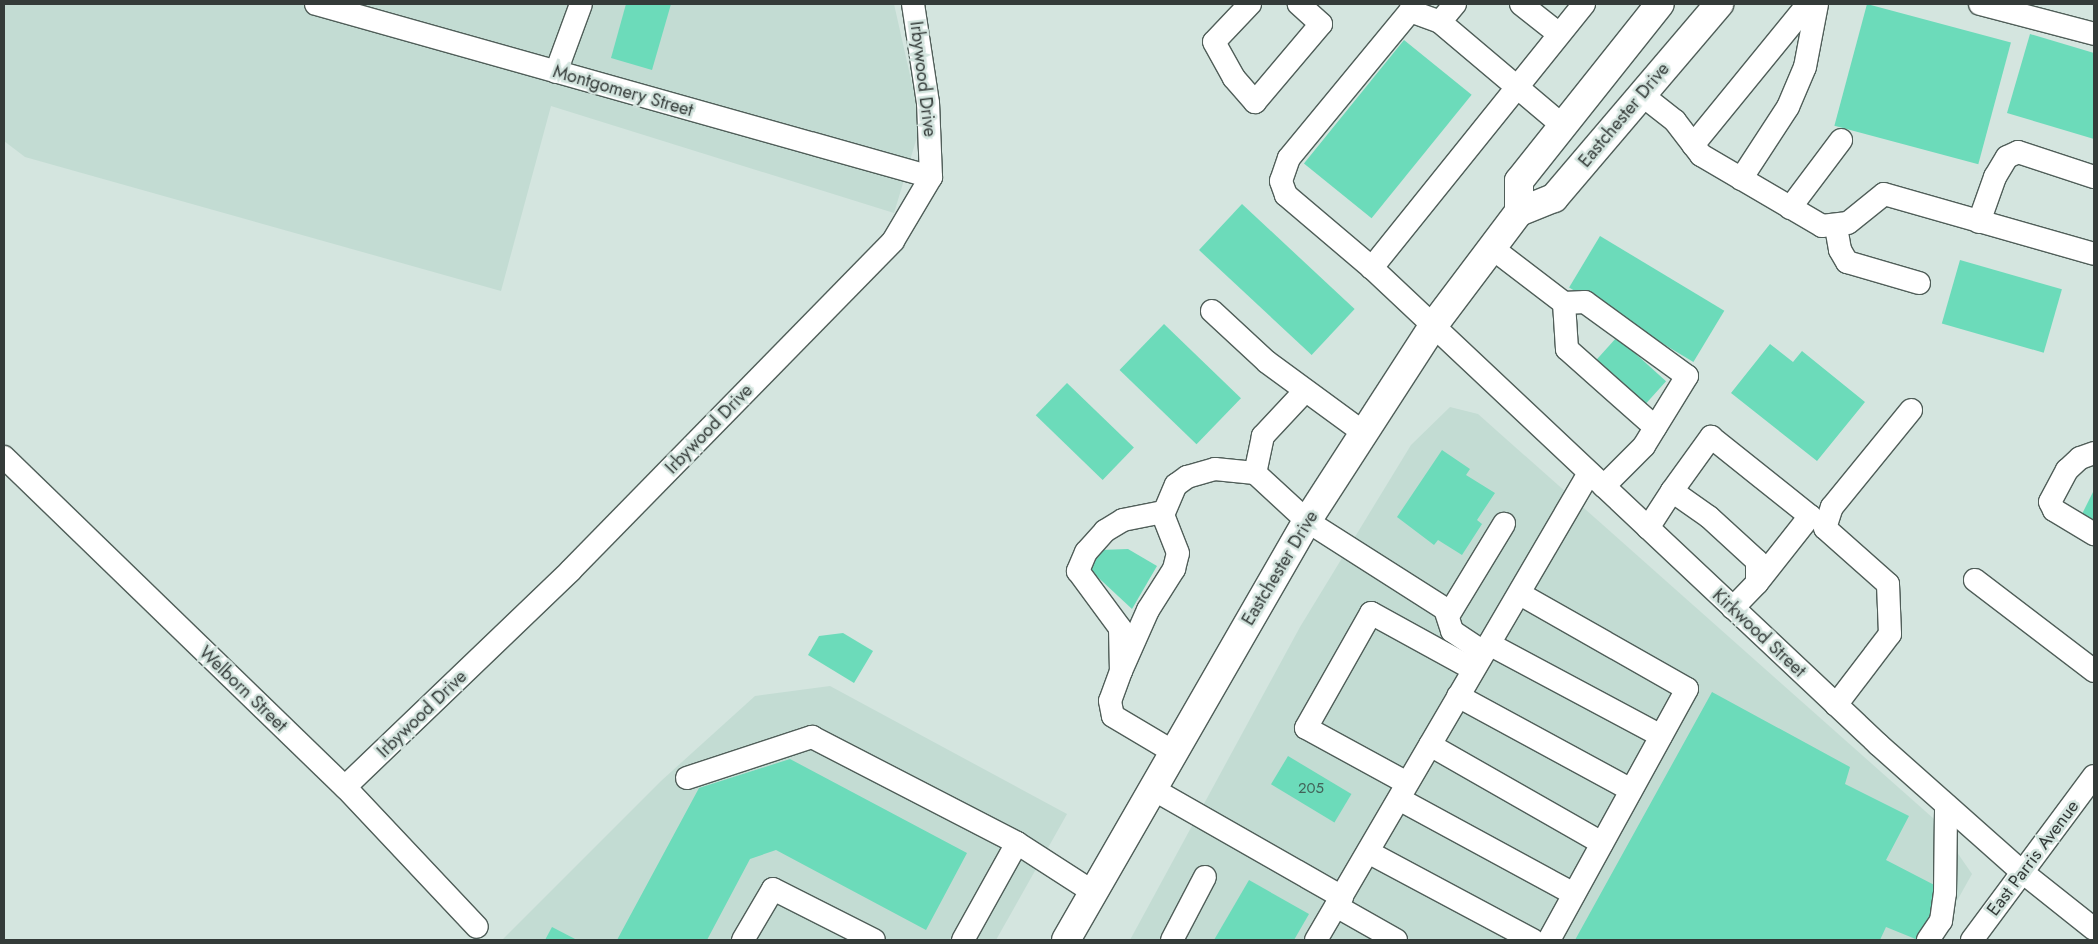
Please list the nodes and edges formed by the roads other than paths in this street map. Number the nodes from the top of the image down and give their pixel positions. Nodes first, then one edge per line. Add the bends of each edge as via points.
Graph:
1 (316, 4) edge
2 (581, 4) edge
3 (913, 4) edge
4 (1250, 4) edge
5 (1299, 4) edge
6 (1455, 4) edge
7 (1521, 4) edge
8 (1584, 4) edge
9 (1720, 4) edge
10 (1808, 4) edge
11 (1817, 4) edge
12 (1980, 4) edge
13 (1652, 9) edge
14 (2055, 13) edge
15 (1440, 22) junction
16 (1559, 34) junction
17 (2094, 34) edge
18 (556, 72) junction
19 (1516, 88) junction
20 (1642, 95) junction
21 (1562, 126) junction
22 (1842, 140) dead end
23 (1693, 145) junction
24 (931, 177) junction
25 (2094, 177) edge
26 (1741, 179) junction
27 (1790, 208) junction
28 (1519, 212) junction
29 (1980, 222) junction
30 (1836, 227) junction
31 (1492, 248) junction
32 (2094, 254) edge
33 (1372, 268) junction
34 (1919, 283) dead end
35 (1575, 303) junction
36 (1212, 311) dead end
37 (1433, 326) junction
38 (1305, 391) junction
39 (1911, 410) dead end
40 (1364, 433) junction
41 (1650, 437) junction
42 (2094, 453) edge
43 (4, 457) edge
44 (1254, 473) junction
45 (1596, 480) junction
46 (1672, 491) junction
47 (1163, 512) junction
48 (1306, 521) junction
49 (1817, 522) junction
50 (1504, 524) dead end
51 (1648, 528) junction
52 (2094, 534) edge
53 (1975, 580) dead end
54 (1757, 583) junction
55 (1520, 594) junction
56 (1733, 608) junction
57 (1448, 616) junction
58 (1482, 655) junction
59 (2092, 666) edge
60 (1121, 672) junction
61 (1458, 696) junction
62 (1836, 705) junction
63 (1661, 736) junction
64 (1430, 745) junction
65 (1172, 751) junction
66 (2094, 776) edge
67 (687, 778) dead end
68 (345, 787) junction
69 (1151, 788) junction
70 (1631, 790) junction
71 (1403, 791) junction
72 (1946, 805) junction
73 (1017, 843) junction
74 (1602, 843) junction
75 (1368, 852) junction
76 (2021, 871) junction
77 (1205, 877) dead end
78 (1093, 892) junction
79 (1574, 894) junction
80 (1339, 901) junction
81 (477, 927) dead end
82 (2094, 929) edge
83 (742, 940) edge
84 (874, 940) edge
85 (963, 940) edge
86 (1066, 940) edge
87 (1172, 940) edge
88 (1316, 940) edge
89 (1396, 940) edge
90 (1533, 940) edge
91 (1548, 940) edge
92 (1928, 940) edge
93 (1972, 940) edge

1 - 18 street, Montgomery Street
2 - 18 street
3 - 24 street, Irbywood Drive via 928,103
4 - 5 street via 1214,42 1234,78 1255,102 1321,24
6 - 15 street
7 - 16 street
8 - 16 street
9 - 20 main road, Eastchester Drive
10 - 23 street
11 - 26 street via 1805,67 1788,107
12 - 14 street
13 - 21 main road
14 - 17 street
15 - 19 street
15 - 33 street, Kirkwood Street via 1410,11 1289,158 1281,181 1286,195
16 - 19 street
18 - 24 street, Montgomery Street
19 - 21 street
19 - 33 street
20 - 23 street via 1675,120
20 - 28 main road, Eastchester Drive via 1554,198
21 - 28 main road via 1519,181
22 - 27 street
23 - 26 street via 1701,155
24 - 68 street, Irbywood Drive via 893,241 572,570
25 - 29 street via 2018,152 2007,157 1995,176
26 - 27 street
27 - 30 street via 1822,226
28 - 31 main road, Eastchester Drive
29 - 30 street via 1884,194 1848,223
29 - 32 street
30 - 34 street via 1840,250 1847,262
31 - 35 street
31 - 37 main road, Eastchester Drive
33 - 37 street, Kirkwood Street
35 - 41 street via 1567,349
35 - 41 street via 1687,376
36 - 38 street via 1267,362
37 - 40 main road, Eastchester Drive
37 - 45 street, Kirkwood Street
38 - 40 street
38 - 44 street via 1262,436
39 - 49 street
40 - 48 main road, Eastchester Drive
41 - 45 street
42 - 52 street via 2080,458 2067,470 2050,502 2054,510
43 - 68 street, Welborn Street
44 - 47 street via 1214,469 1187,477 1176,485
44 - 48 street
45 - 51 street, Kirkwood Street
45 - 55 street
46 - 49 street via 1711,437
46 - 51 street
46 - 54 street via 1709,517 1757,561
47 - 60 street via 1165,527 1178,553 1174,569 1148,610
47 - 60 street via 1123,520 1105,531 1086,552 1078,571 1120,628
48 - 57 street via 1445,609
48 - 65 main road, Eastchester Drive
49 - 54 street
49 - 62 street via 1888,584 1890,634
50 - 57 street
51 - 56 street, Kirkwood Street
53 - 59 street
54 - 56 street
55 - 58 street
55 - 63 street via 1687,689
56 - 62 street, Kirkwood Street
57 - 58 street via 1452,631
58 - 61 street
58 - 63 street
58 - 71 street via 1371,614 1306,728
60 - 65 street via 1110,701 1113,716
61 - 64 street
61 - 70 street
62 - 72 street, Kirkwood Street
63 - 70 street
64 - 71 street
64 - 74 street
65 - 69 main road, Eastchester Drive
66 - 76 street, East Parris Avenue
67 - 73 street via 812,736
68 - 81 street, Welborn Street
69 - 78 main road, Eastchester Drive
69 - 80 street
70 - 74 street
71 - 75 street
71 - 79 street
72 - 76 street, Kirkwood Street
72 - 92 street via 1945,893 1941,921
73 - 78 street
73 - 85 street
74 - 79 street
75 - 80 street
75 - 90 street
76 - 82 street, Kirkwood Street
76 - 93 street, East Parris Avenue
77 - 87 street
78 - 86 main road, Eastchester Drive
79 - 91 street
80 - 88 street
80 - 89 street
83 - 84 street via 773,889

